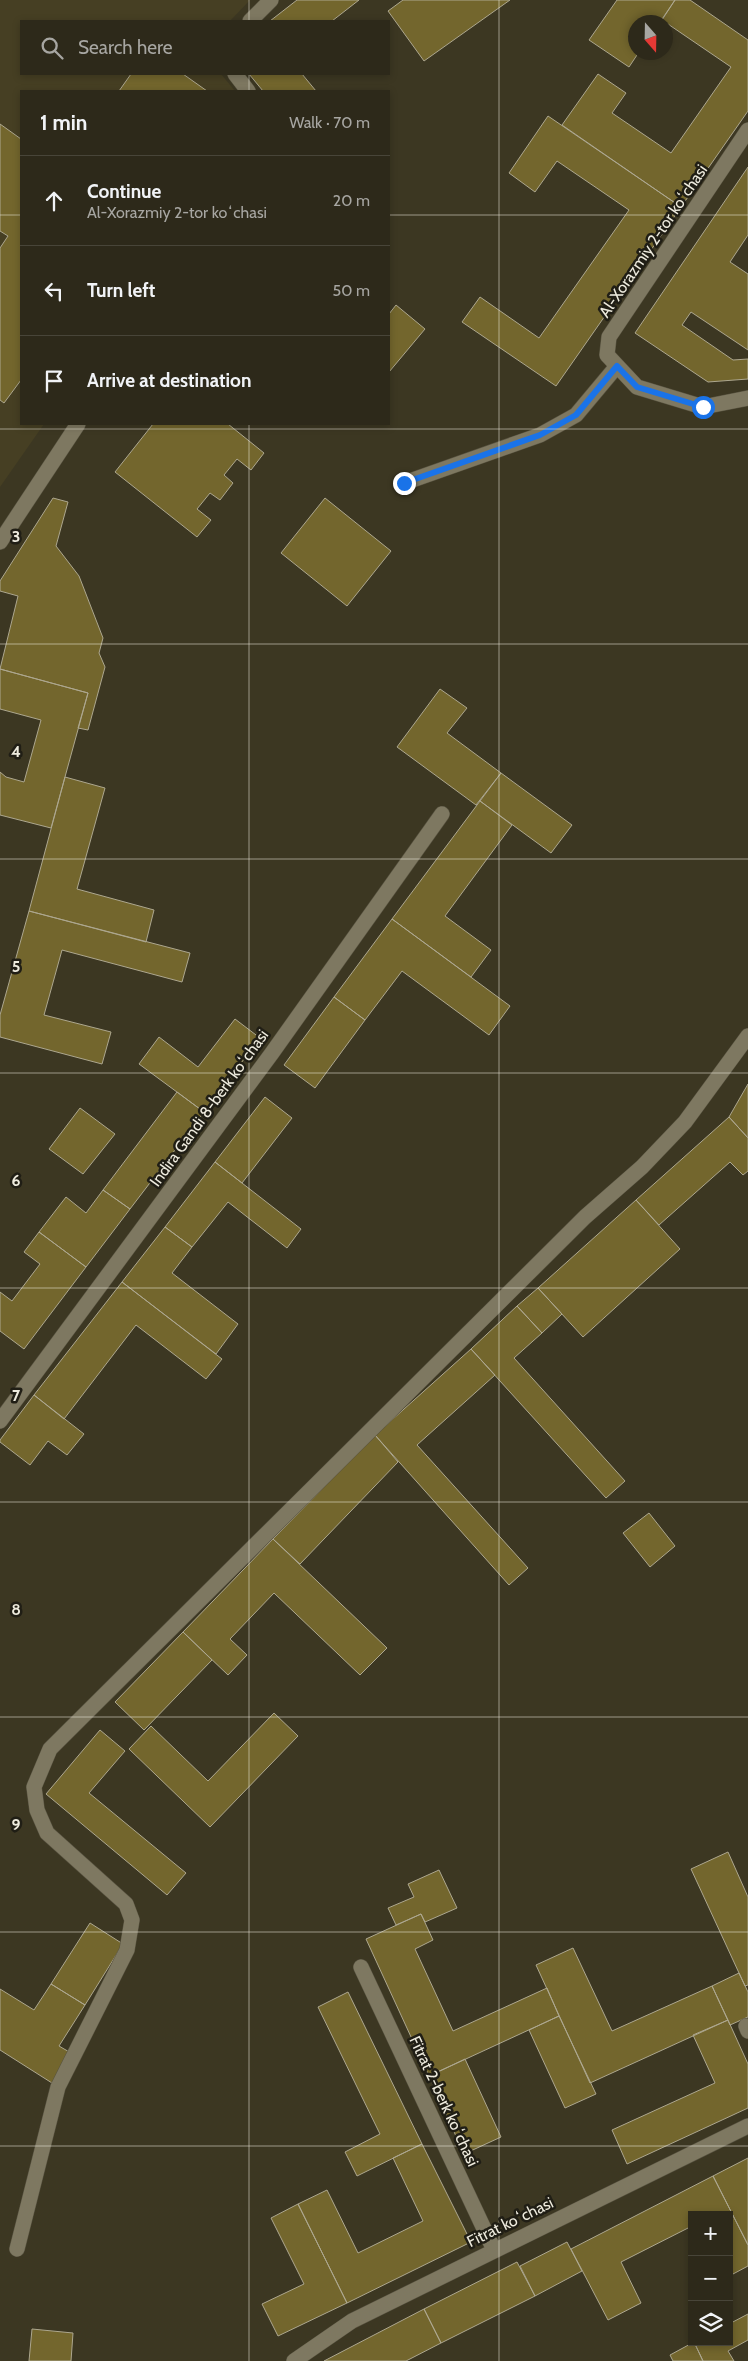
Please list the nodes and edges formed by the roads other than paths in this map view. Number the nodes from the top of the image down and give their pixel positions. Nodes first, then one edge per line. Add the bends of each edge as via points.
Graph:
1 (271, 0) edge
2 (251, 20) edge
3 (237, 75) edge
4 (247, 90) edge
5 (748, 130) edge
6 (617, 366) junction
7 (748, 398) edge
8 (77, 425) edge
9 (404, 483) dead end
10 (0, 542) edge
11 (442, 814) dead end
12 (748, 1036) edge
13 (0, 1421) edge
14 (361, 1968) dead end
15 (748, 2126) edge
16 (17, 2249) dead end
17 (494, 2250) junction
18 (294, 2361) edge

1 - 2 street
3 - 4 street
5 - 6 street, Al-Xorazmiy 2-tor koʻchasi via 610,337 607,355
6 - 7 street, Al-Xorazmiy 2-tor koʻchasi via 637,387 703,407
6 - 9 street via 576,415 540,435
8 - 10 street
11 - 13 street, Indira Gandi 8-berk koʻchasi via 272,1053
12 - 16 street via 685,1122 642,1167 585,1216 50,1749 34,1787 37,1810 47,1833 126,1904 132,1920 127,1950 58,2087
14 - 17 street, Fitrat 2-berk koʻchasi
15 - 17 street, Fitrat koʻchasi
17 - 18 street, Fitrat koʻchasi via 352,2321

